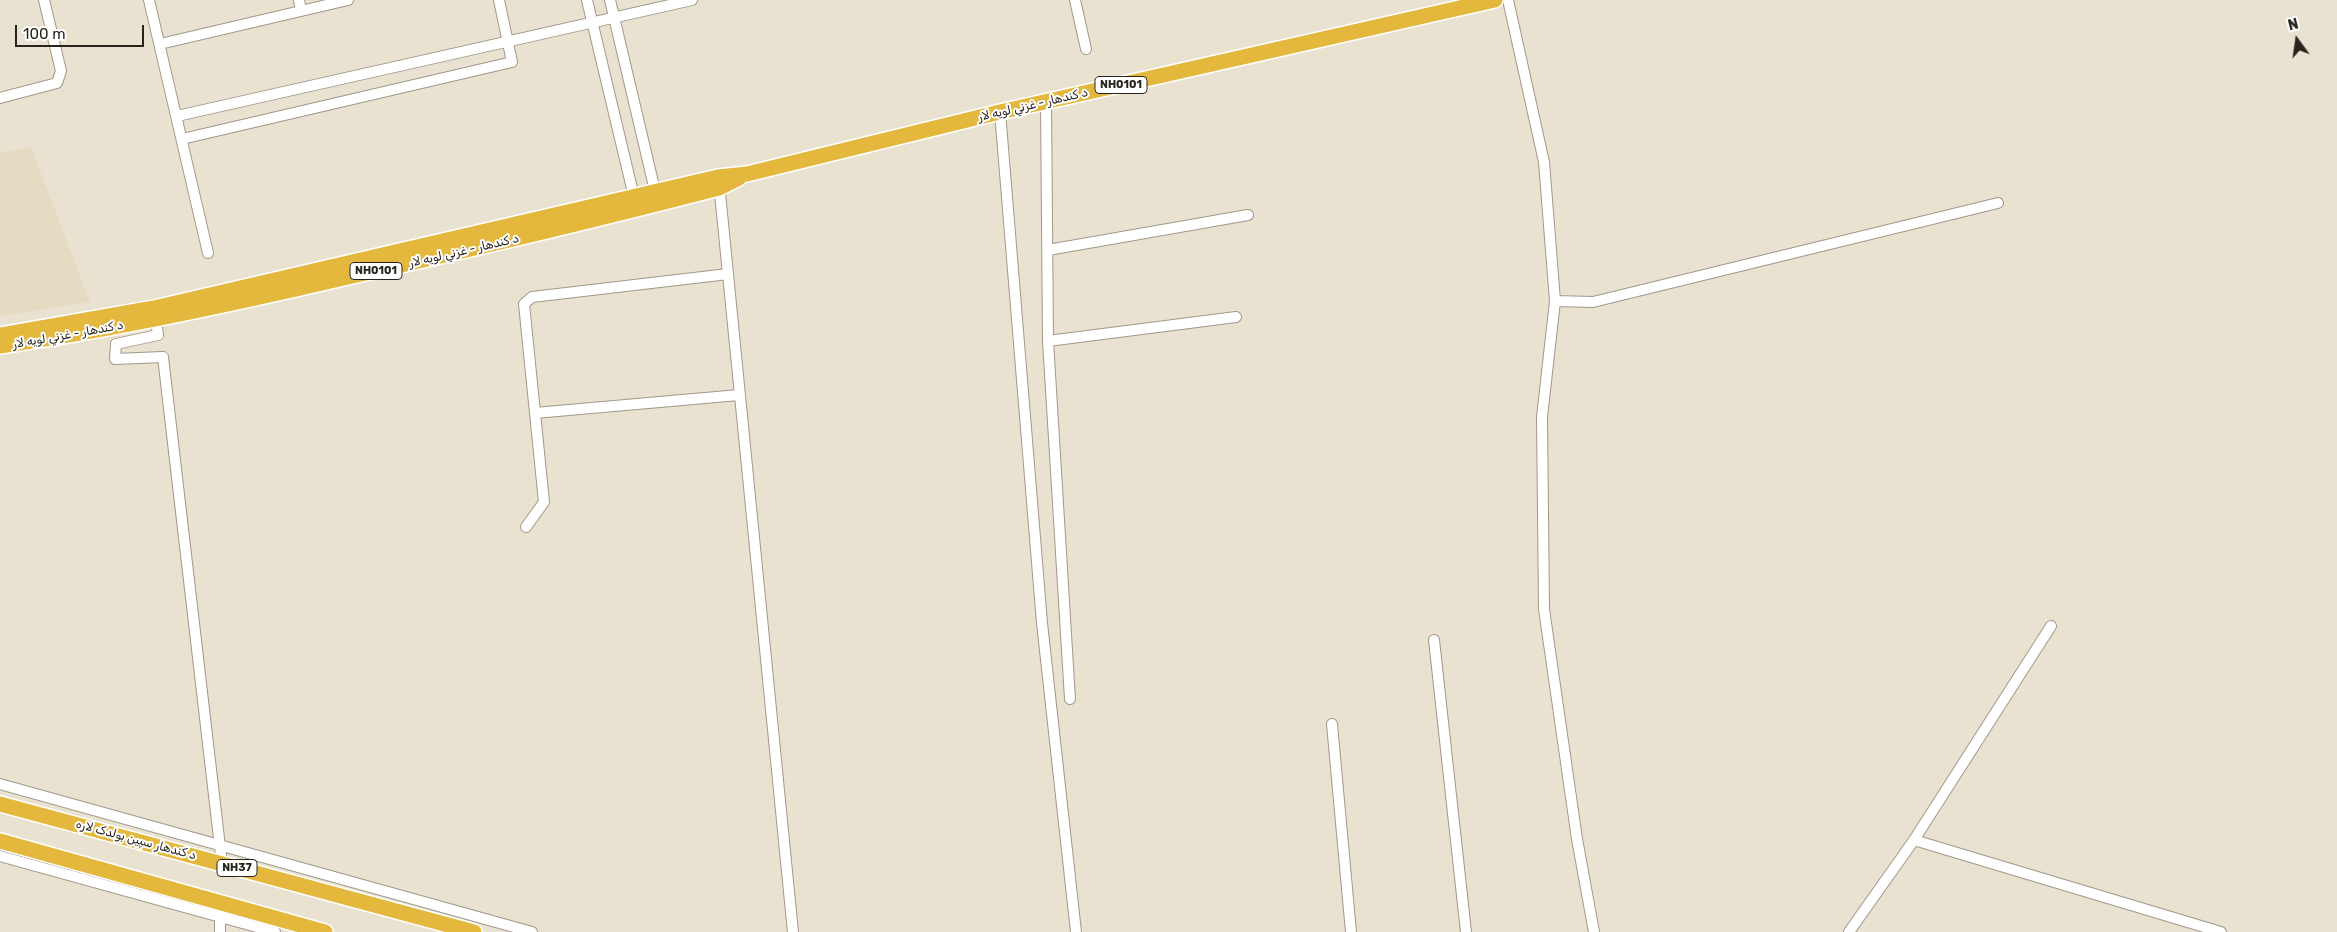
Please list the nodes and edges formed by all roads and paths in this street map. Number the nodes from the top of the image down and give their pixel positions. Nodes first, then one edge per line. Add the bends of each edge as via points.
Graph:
1 (44, 0) edge
2 (149, 0) edge
3 (299, 0) edge
4 (348, 0) edge
5 (499, 0) edge
6 (587, 0) edge
7 (610, 0) edge
8 (689, 0) edge
9 (1075, 0) edge
10 (1495, 0) edge
11 (1508, 0) edge
12 (302, 11) junction
13 (614, 17) junction
14 (592, 22) junction
15 (508, 41) junction
16 (160, 44) junction
17 (1086, 49) dead end
18 (0, 98) edge
19 (1046, 102) junction
20 (1000, 112) junction
21 (177, 116) junction
22 (182, 139) junction
23 (719, 182) junction
24 (657, 198) junction
25 (636, 203) junction
26 (1998, 203) dead end
27 (1248, 215) dead end
28 (1048, 250) junction
29 (208, 253) dead end
30 (728, 274) junction
31 (1555, 301) junction
32 (155, 313) junction
33 (1236, 317) dead end
34 (0, 335) edge
35 (1048, 341) junction
36 (0, 346) edge
37 (739, 395) junction
38 (535, 413) junction
39 (526, 526) dead end
40 (2051, 626) dead end
41 (1434, 640) dead end
42 (1070, 699) dead end
43 (1332, 724) dead end
44 (0, 784) edge
45 (0, 804) edge
46 (1914, 840) junction
47 (0, 842) edge
48 (219, 846) junction
49 (0, 856) edge
50 (222, 864) junction
51 (220, 917) junction
52 (220, 932) edge
53 (275, 932) edge
54 (324, 932) edge
55 (474, 932) edge
56 (532, 932) edge
57 (793, 932) edge
58 (1076, 932) edge
59 (1351, 932) edge
60 (1466, 932) edge
61 (1594, 932) edge
62 (1850, 932) edge
63 (2221, 932) edge

1 - 18 street via 61,71 57,83
2 - 16 street
3 - 12 street
4 - 12 street
5 - 15 street
6 - 14 street
7 - 13 street
8 - 13 street
9 - 17 street
10 - 19 highway, د کندهار - غزني لويه لار / NH0101
11 - 31 street via 1544,162
12 - 16 street
13 - 14 street
13 - 24 street
14 - 15 street
14 - 25 street
15 - 21 street
15 - 22 street via 512,62
16 - 21 street
19 - 20 highway, د کندهار - غزني لويه لار / NH0101
19 - 28 street
20 - 23 highway, د کندهار - غزني لويه لار / NH0101
20 - 58 street via 1042,623
21 - 22 street
22 - 29 street
23 - 24 highway, د کندهار - غزني لويه لار / NH0101
23 - 30 street
24 - 25 highway, د کندهار - غزني لويه لار / NH0101
25 - 32 highway, د کندهار - غزني لويه لار / NH0101
26 - 31 street via 1593,302
27 - 28 street
28 - 35 street
30 - 37 street
30 - 38 street via 532,297 524,304
31 - 61 street via 1542,417 1544,609
32 - 34 highway, د کندهار - غزني لويه لار / NH0101
32 - 36 highway, د کندهار - غزني لويه لار / NH0101
32 - 48 street via 158,336 116,344 115,359 163,357
33 - 35 street
35 - 42 street
37 - 38 street
37 - 57 street
38 - 39 street via 544,502
40 - 46 street
41 - 60 street
43 - 59 street
44 - 48 street
45 - 50 highway, د کندهار سپین بولدک لاره / NH37
46 - 62 street
46 - 63 street
47 - 54 highway
48 - 50 street
48 - 56 street
49 - 51 street
50 - 55 highway, د کندهار سپین بولدک لاره / NH37
51 - 52 street
51 - 53 street

